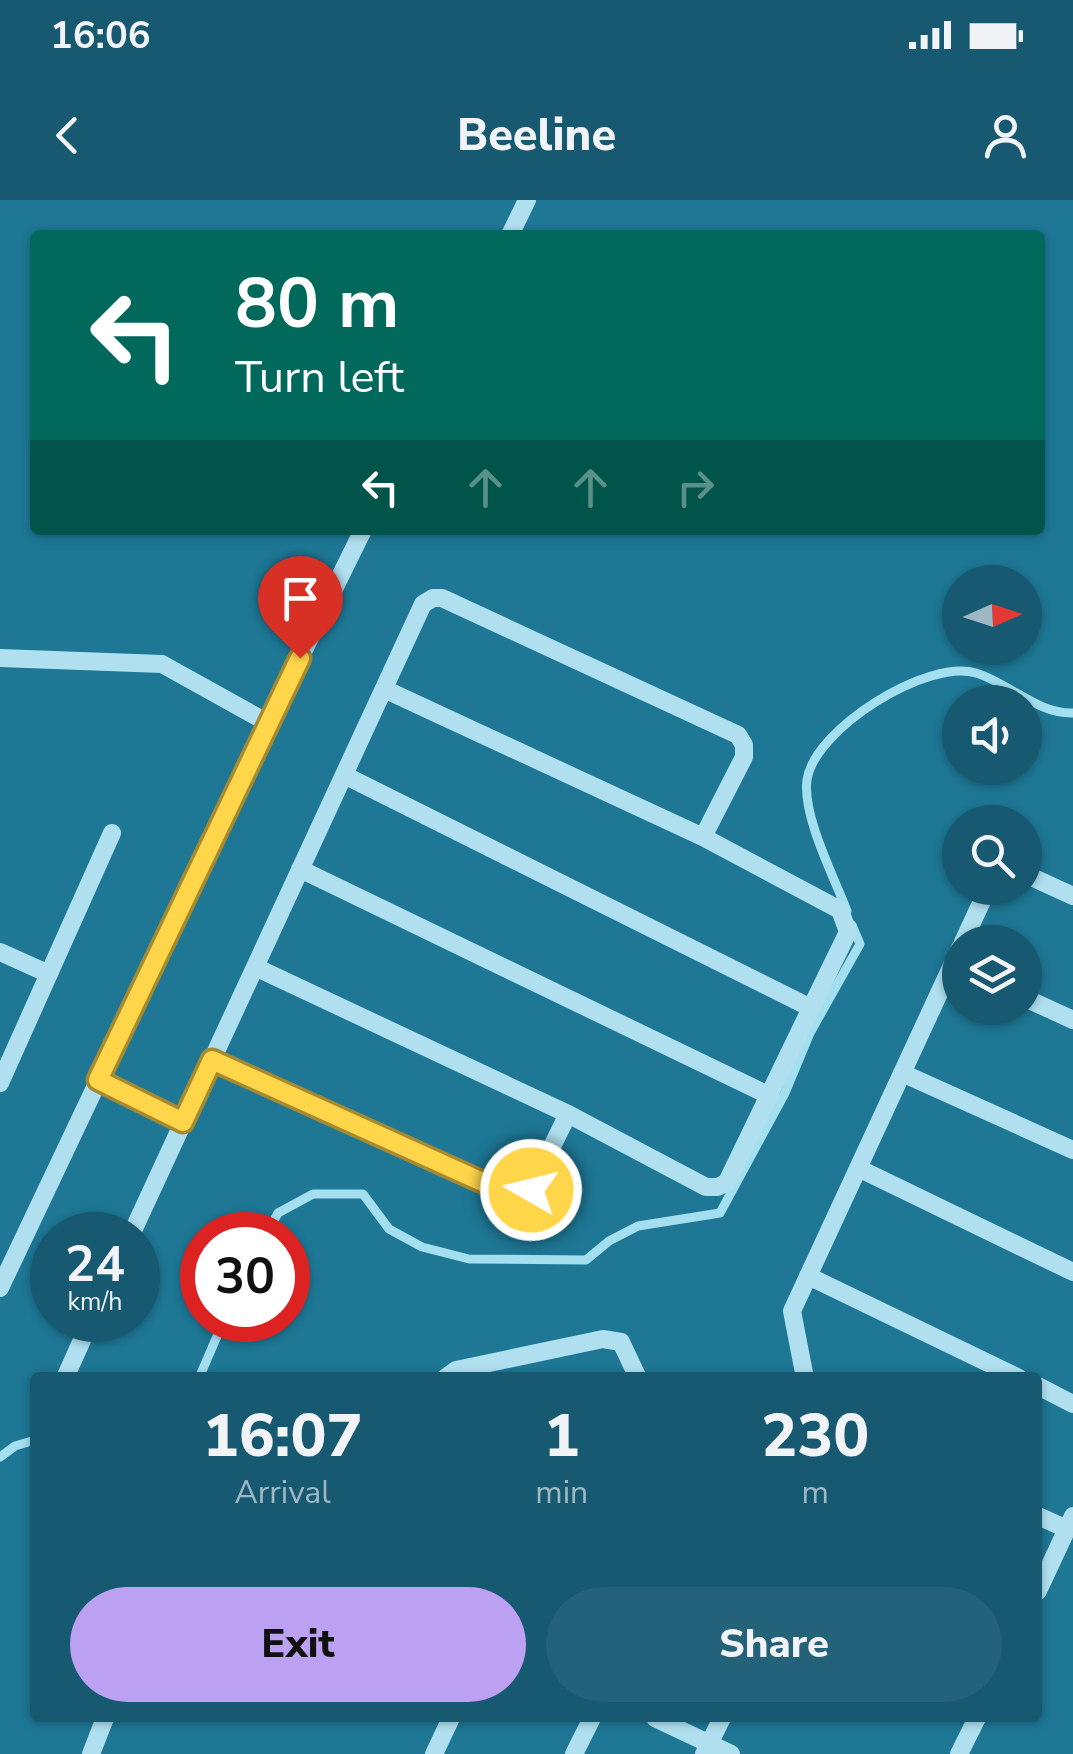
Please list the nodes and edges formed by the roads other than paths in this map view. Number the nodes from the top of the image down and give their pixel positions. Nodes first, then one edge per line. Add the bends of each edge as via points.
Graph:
1 (527, 200) edge
2 (512, 230) edge
3 (362, 535) edge
4 (0, 658) edge
5 (384, 689) junction
6 (268, 723) junction
7 (344, 775) junction
8 (112, 833) dead end
9 (704, 837) junction
10 (300, 869) junction
11 (1042, 882) edge
12 (1073, 896) edge
13 (0, 952) edge
14 (255, 967) junction
15 (49, 974) junction
16 (942, 991) edge
17 (1042, 1006) edge
18 (811, 1008) junction
19 (1073, 1020) edge
20 (212, 1060) junction
21 (902, 1073) junction
22 (98, 1080) junction
23 (0, 1081) edge
24 (770, 1096) junction
25 (568, 1114) junction
26 (183, 1122) junction
27 (1073, 1150) edge
28 (858, 1168) junction
29 (141, 1212) edge
30 (1073, 1272) edge
31 (808, 1276) junction
32 (1, 1282) edge
33 (81, 1342) edge
34 (67, 1372) edge
35 (453, 1372) edge
36 (635, 1372) edge
37 (804, 1372) edge
38 (1007, 1372) edge
39 (1042, 1388) edge
40 (1073, 1404) edge
41 (1042, 1517) edge
42 (1070, 1522) edge
43 (1042, 1582) edge
44 (104, 1722) edge
45 (449, 1722) edge
46 (590, 1722) edge
47 (662, 1722) edge
48 (720, 1722) edge
49 (975, 1722) edge
50 (706, 1749) edge
51 (91, 1754) edge
52 (434, 1754) edge
53 (574, 1754) edge
54 (731, 1754) edge
55 (960, 1754) edge

1 - 2 street
3 - 6 street
4 - 6 street via 162,664
5 - 7 street
5 - 9 street
5 - 9 street via 423,604 442,598 738,736 744,757
6 - 22 street
7 - 10 street
7 - 18 street
8 - 15 street
9 - 18 street via 840,910 848,932
10 - 14 street
10 - 24 street
11 - 12 street
13 - 15 street
14 - 20 street
14 - 25 street
15 - 23 street
16 - 21 street
17 - 19 street
18 - 24 street
20 - 25 street via 509,1194 531,1190
20 - 26 street
21 - 27 street
21 - 28 street
22 - 26 street
22 - 32 street
24 - 25 street via 727,1182 718,1187 706,1187
26 - 29 street
28 - 30 street
28 - 31 street
31 - 37 street via 792,1311
31 - 38 street
33 - 34 street
35 - 36 street via 603,1339 621,1342
39 - 40 street
41 - 42 street
42 - 43 street
44 - 51 street
45 - 52 street
46 - 53 street
47 - 50 street
48 - 50 street
49 - 55 street
50 - 54 street

